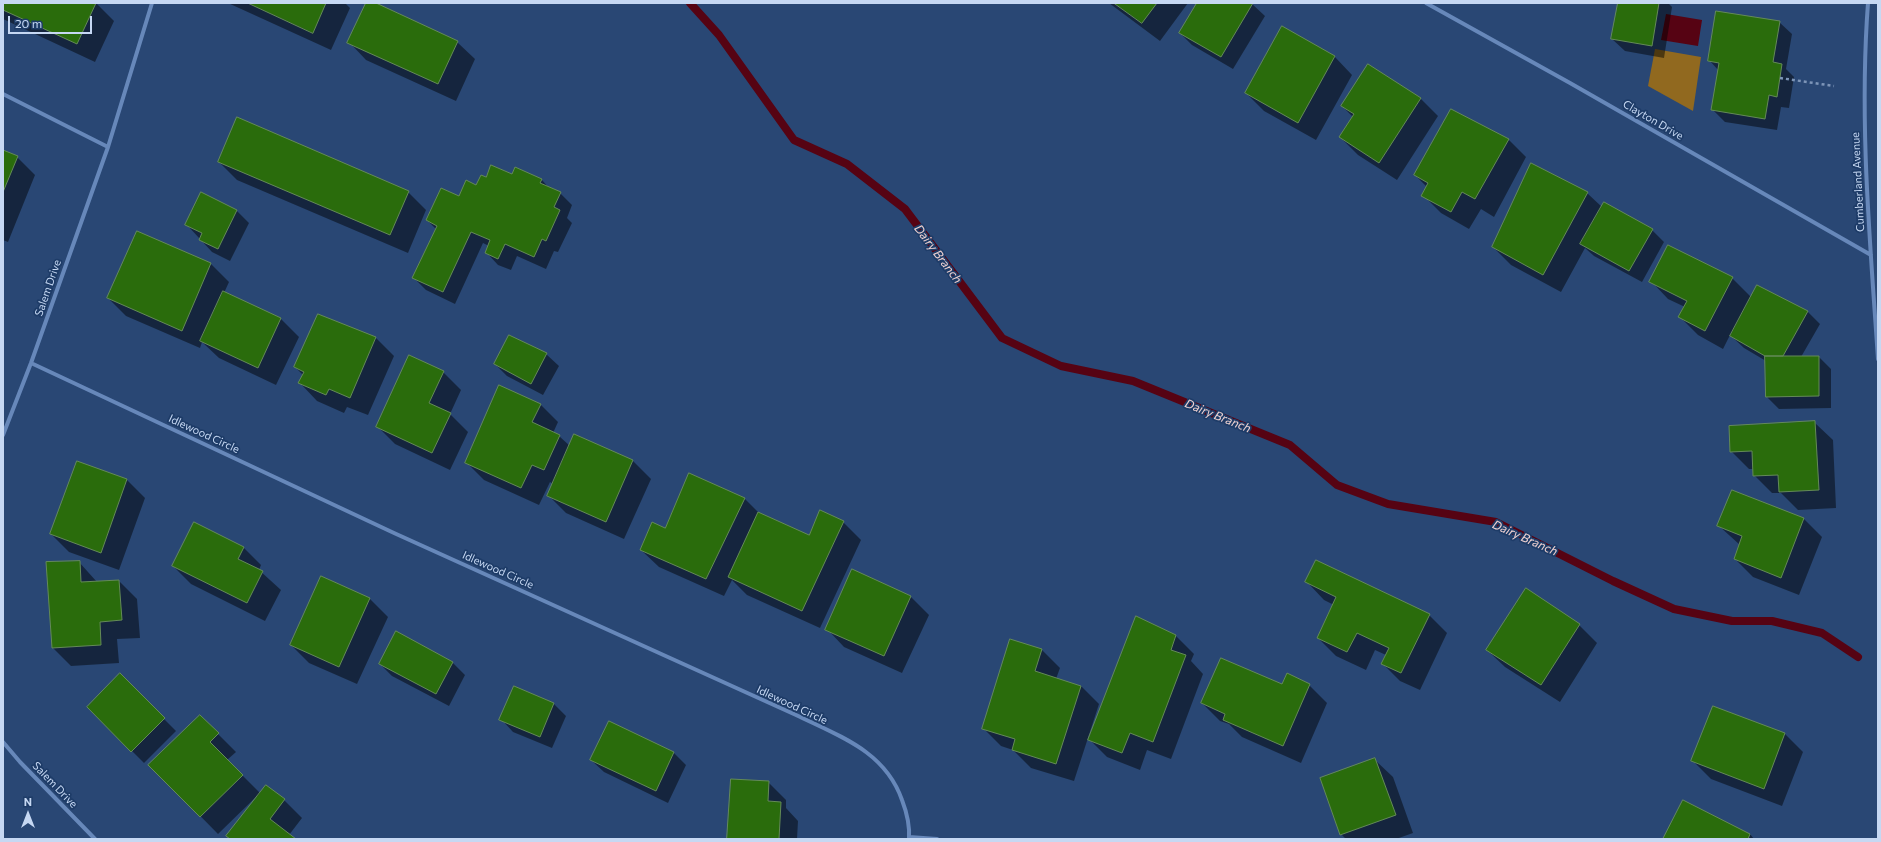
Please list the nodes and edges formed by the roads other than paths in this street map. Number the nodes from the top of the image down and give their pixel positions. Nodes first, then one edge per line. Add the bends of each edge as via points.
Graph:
1 (152, 3) edge
2 (1426, 3) edge
3 (1868, 3) edge
4 (3, 94) edge
5 (108, 147) junction
6 (1871, 255) junction
7 (1878, 359) edge
8 (31, 363) junction
9 (3, 435) edge
10 (3, 742) edge
11 (909, 838) edge
12 (95, 839) edge
13 (937, 839) edge

1 - 5 street, Salem Drive
2 - 6 street, Clayton Drive
3 - 6 street, Cumberland Avenue via 1865,54 1865,161
4 - 5 street
5 - 8 street, Salem Drive
6 - 7 street, Cumberland Avenue
8 - 9 street, Salem Drive
8 - 11 street, Idlewood Circle via 858,746 870,754 898,787 907,814
10 - 12 street, Salem Drive
11 - 13 street, Idlewood Circle

